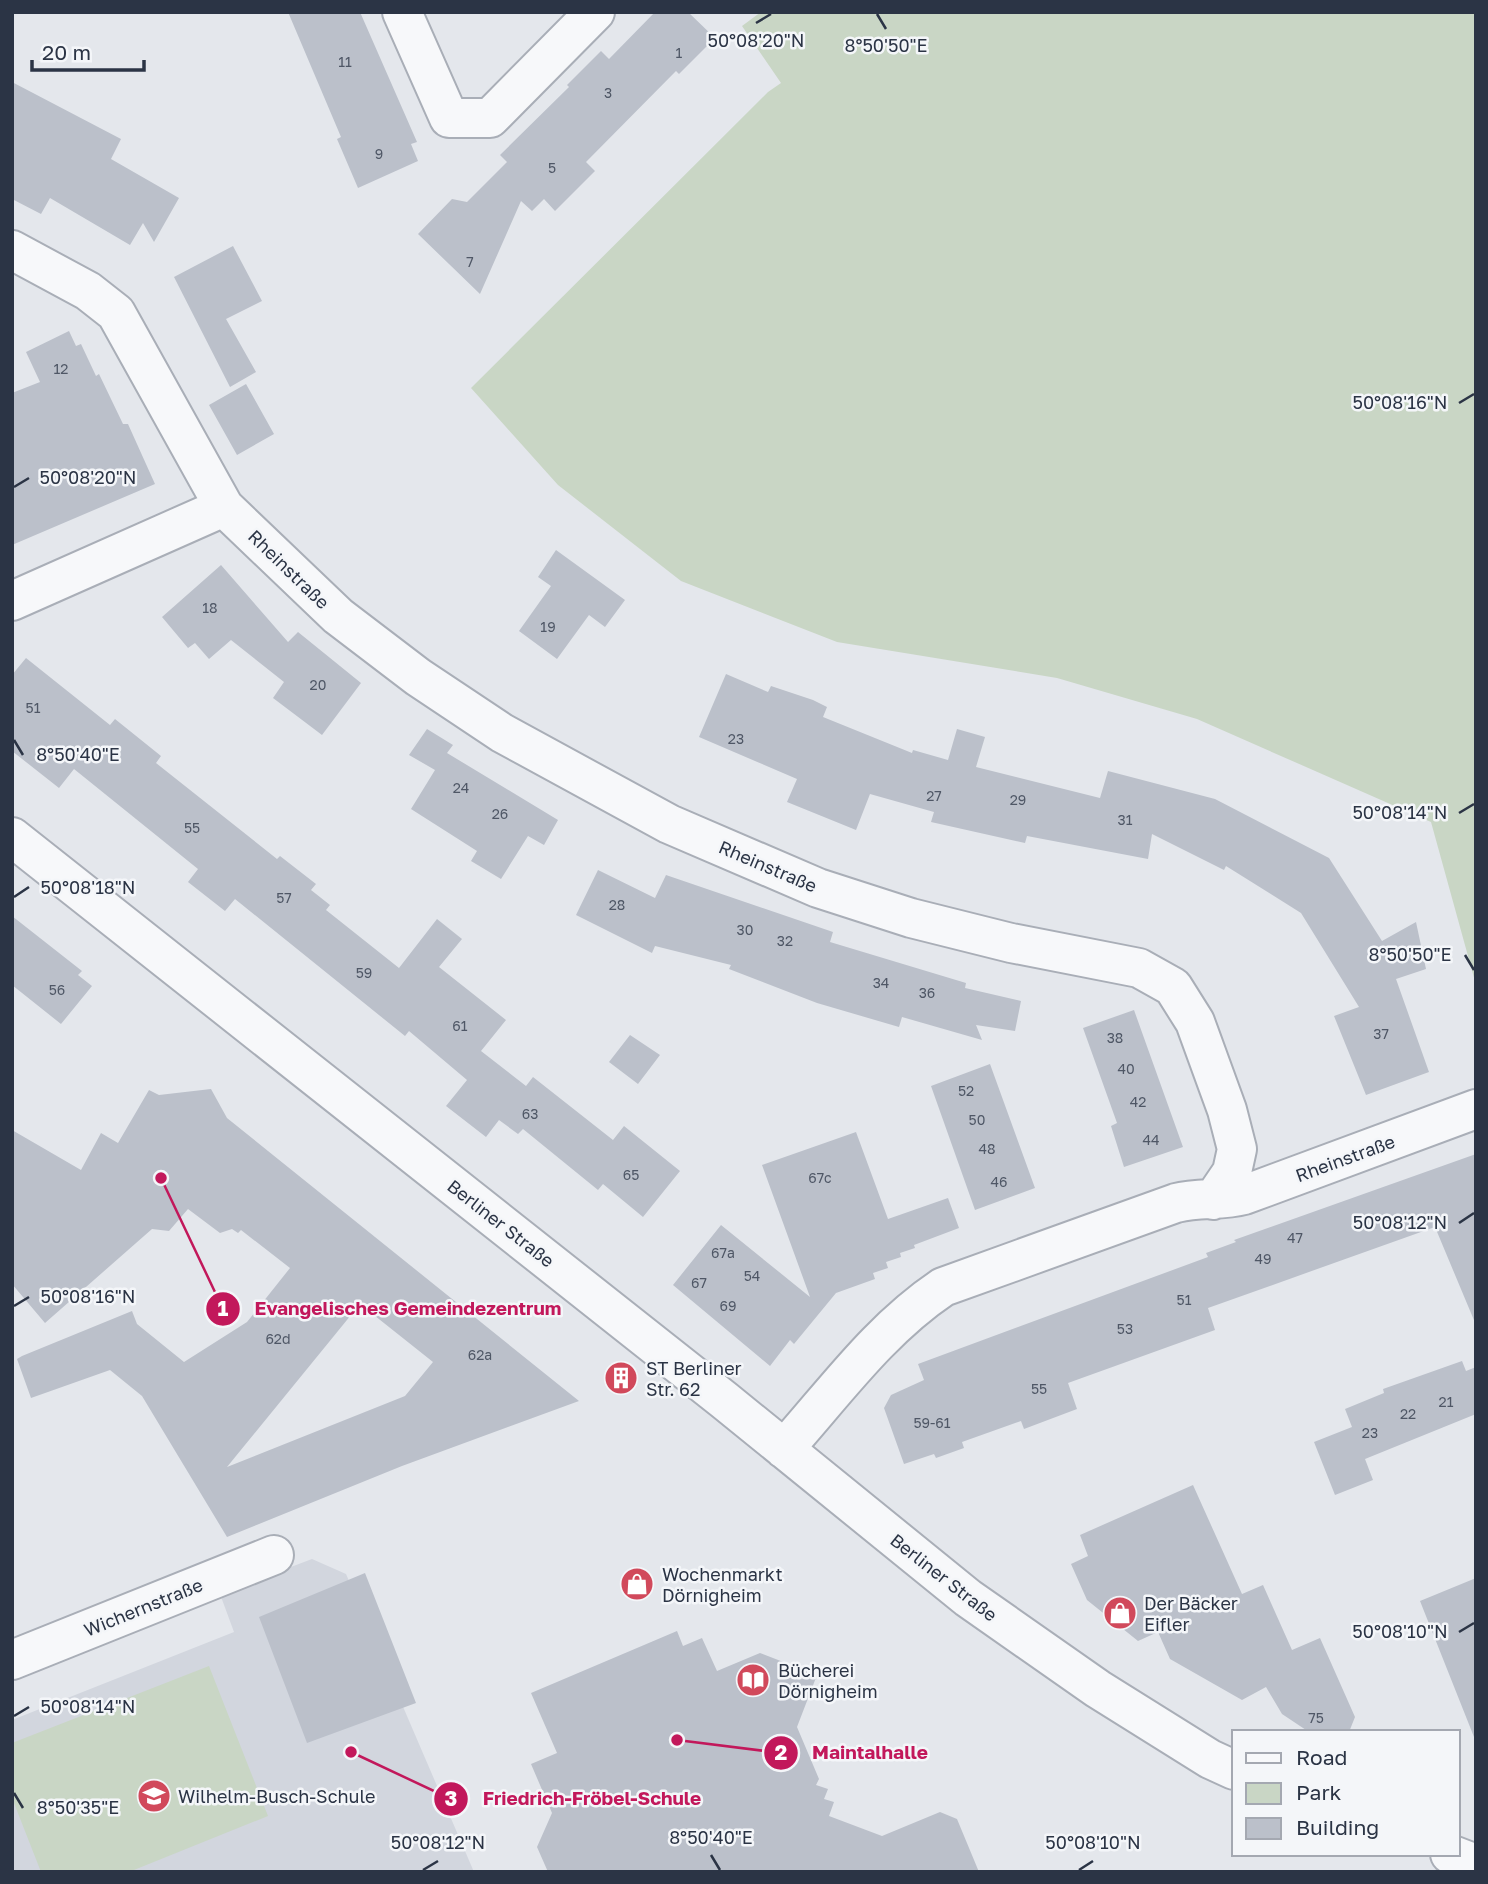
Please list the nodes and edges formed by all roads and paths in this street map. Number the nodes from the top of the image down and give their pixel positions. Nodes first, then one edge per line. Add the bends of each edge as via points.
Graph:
1 (402, 12) edge
2 (595, 12) edge
3 (12, 250) edge
4 (224, 507) junction
5 (12, 601) edge
6 (12, 836) edge
7 (1476, 1109) edge
8 (1213, 1200) junction
9 (784, 1449) junction
10 (274, 1555) dead end
11 (12, 1660) edge
12 (1232, 1769) edge
13 (1455, 1856) edge
14 (1476, 1864) edge

1 - 2 street via 449,118 490,118
3 - 4 street, Rheinstraße via 88,291 116,313
4 - 5 street
4 - 8 street, Rheinstraße via 338,616 418,677 502,733 669,824 832,892 911,918 1139,968 1173,988 1195,1023 1237,1149 1232,1172
6 - 9 street, Berliner Straße
7 - 8 street, Rheinstraße via 1244,1195
8 - 9 street, Rheinstraße via 1176,1203 943,1287 910,1309 881,1337
9 - 12 street, Berliner Straße via 968,1598 1153,1724
10 - 11 street, Wichernstraße
13 - 14 street

